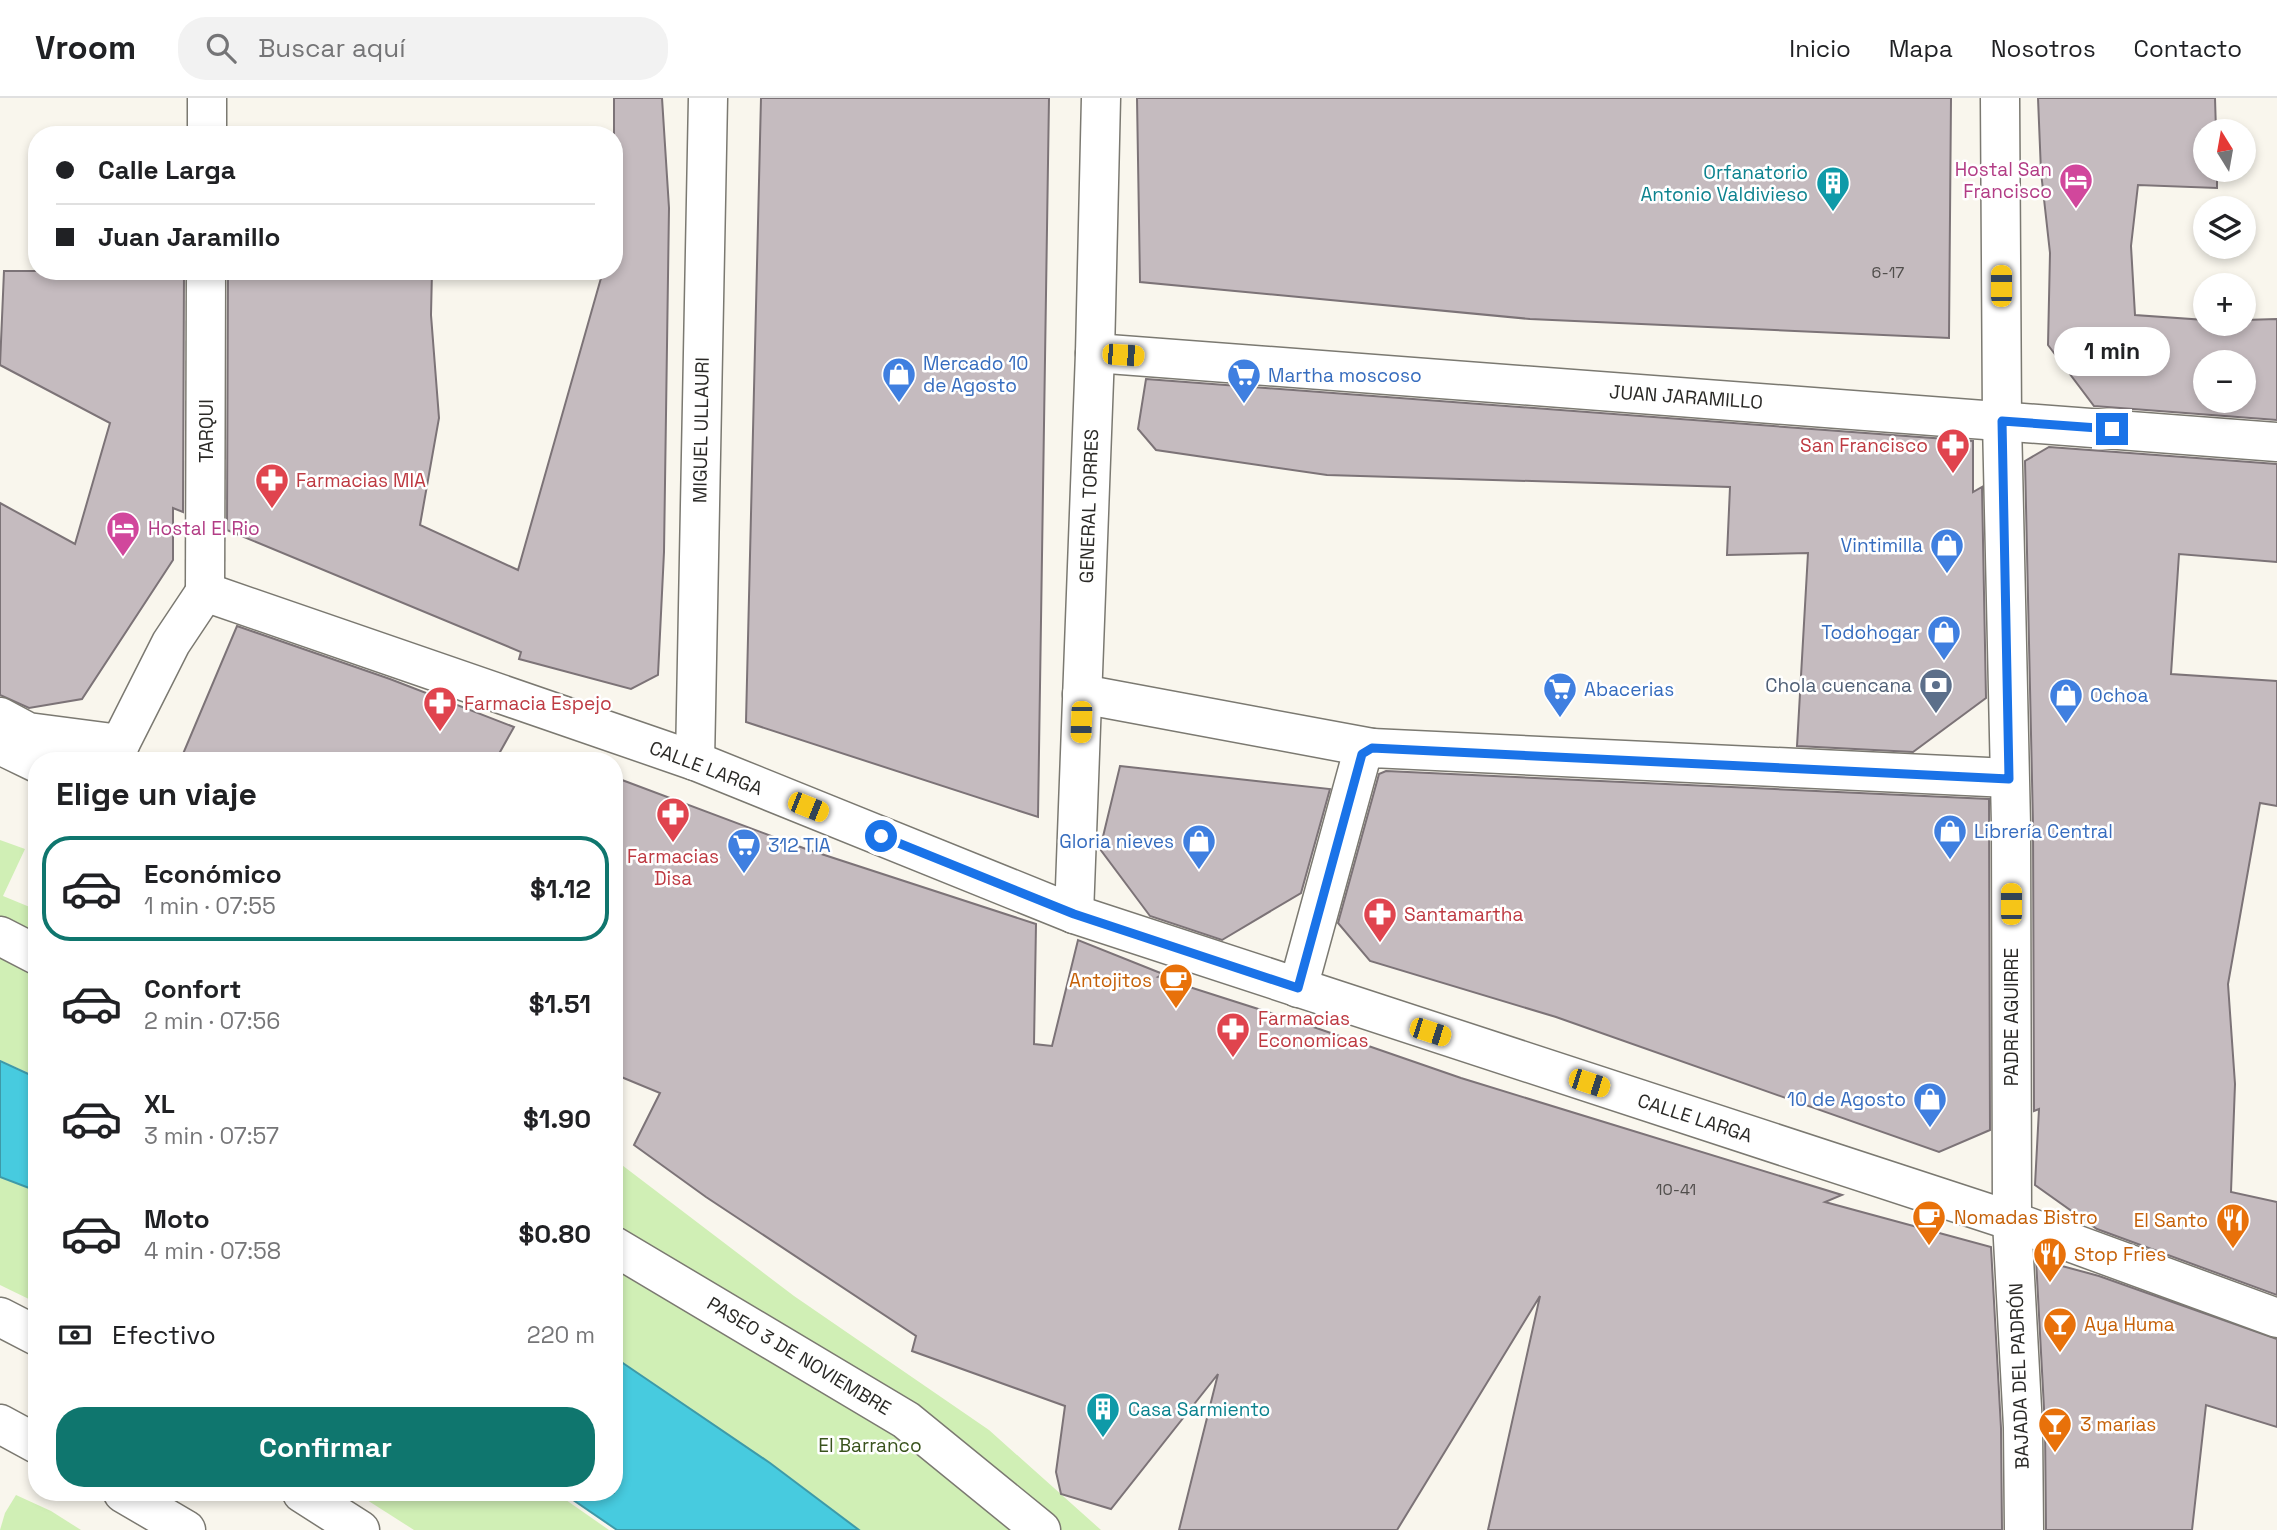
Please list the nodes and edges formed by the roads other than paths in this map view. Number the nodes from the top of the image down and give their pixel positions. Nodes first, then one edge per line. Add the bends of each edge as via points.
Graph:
1 (207, 98) edge
2 (708, 98) edge
3 (1101, 98) edge
4 (2000, 98) edge
5 (206, 126) edge
6 (206, 280) edge
7 (1095, 353) junction
8 (2002, 421) junction
9 (2277, 442) edge
10 (205, 592) junction
11 (1082, 694) junction
12 (0, 717) edge
13 (0, 745) edge
14 (1372, 748) junction
15 (104, 752) edge
16 (109, 752) edge
17 (28, 759) edge
18 (695, 761) junction
19 (2009, 779) junction
20 (1074, 914) junction
21 (0, 936) edge
22 (28, 950) edge
23 (1298, 988) junction
24 (2012, 1221) junction
25 (623, 1251) edge
26 (2277, 1318) edge
27 (0, 1424) edge
28 (28, 1439) edge
29 (137, 1501) edge
30 (315, 1501) edge
31 (186, 1530) edge
32 (360, 1530) edge
33 (1041, 1530) edge
34 (2024, 1530) edge

1 - 5 street
2 - 18 street, MIGUEL ULLAURI
3 - 7 street, GENERAL TORRES
4 - 8 street, PADRE AGUIRRE
6 - 10 street, TARQUI
7 - 8 street, JUAN JARAMILLO
7 - 11 street, GENERAL TORRES
8 - 9 street, JUAN JARAMILLO
8 - 19 street, PADRE AGUIRRE
10 - 16 street
10 - 18 street, CALLE LARGA
11 - 14 street
11 - 20 street, GENERAL TORRES
12 - 15 street via 28,732
13 - 17 street
14 - 19 street
14 - 23 street via 1362,754
18 - 20 street, CALLE LARGA
19 - 24 street, PADRE AGUIRRE
20 - 23 street, CALLE LARGA
21 - 22 street
23 - 24 street, CALLE LARGA
24 - 26 street, CALLE LARGA
24 - 34 street, BAJADA DEL PADRÓN
25 - 33 street, PASEO 3 DE NOVIEMBRE via 906,1420
27 - 28 street
29 - 31 street
30 - 32 street

